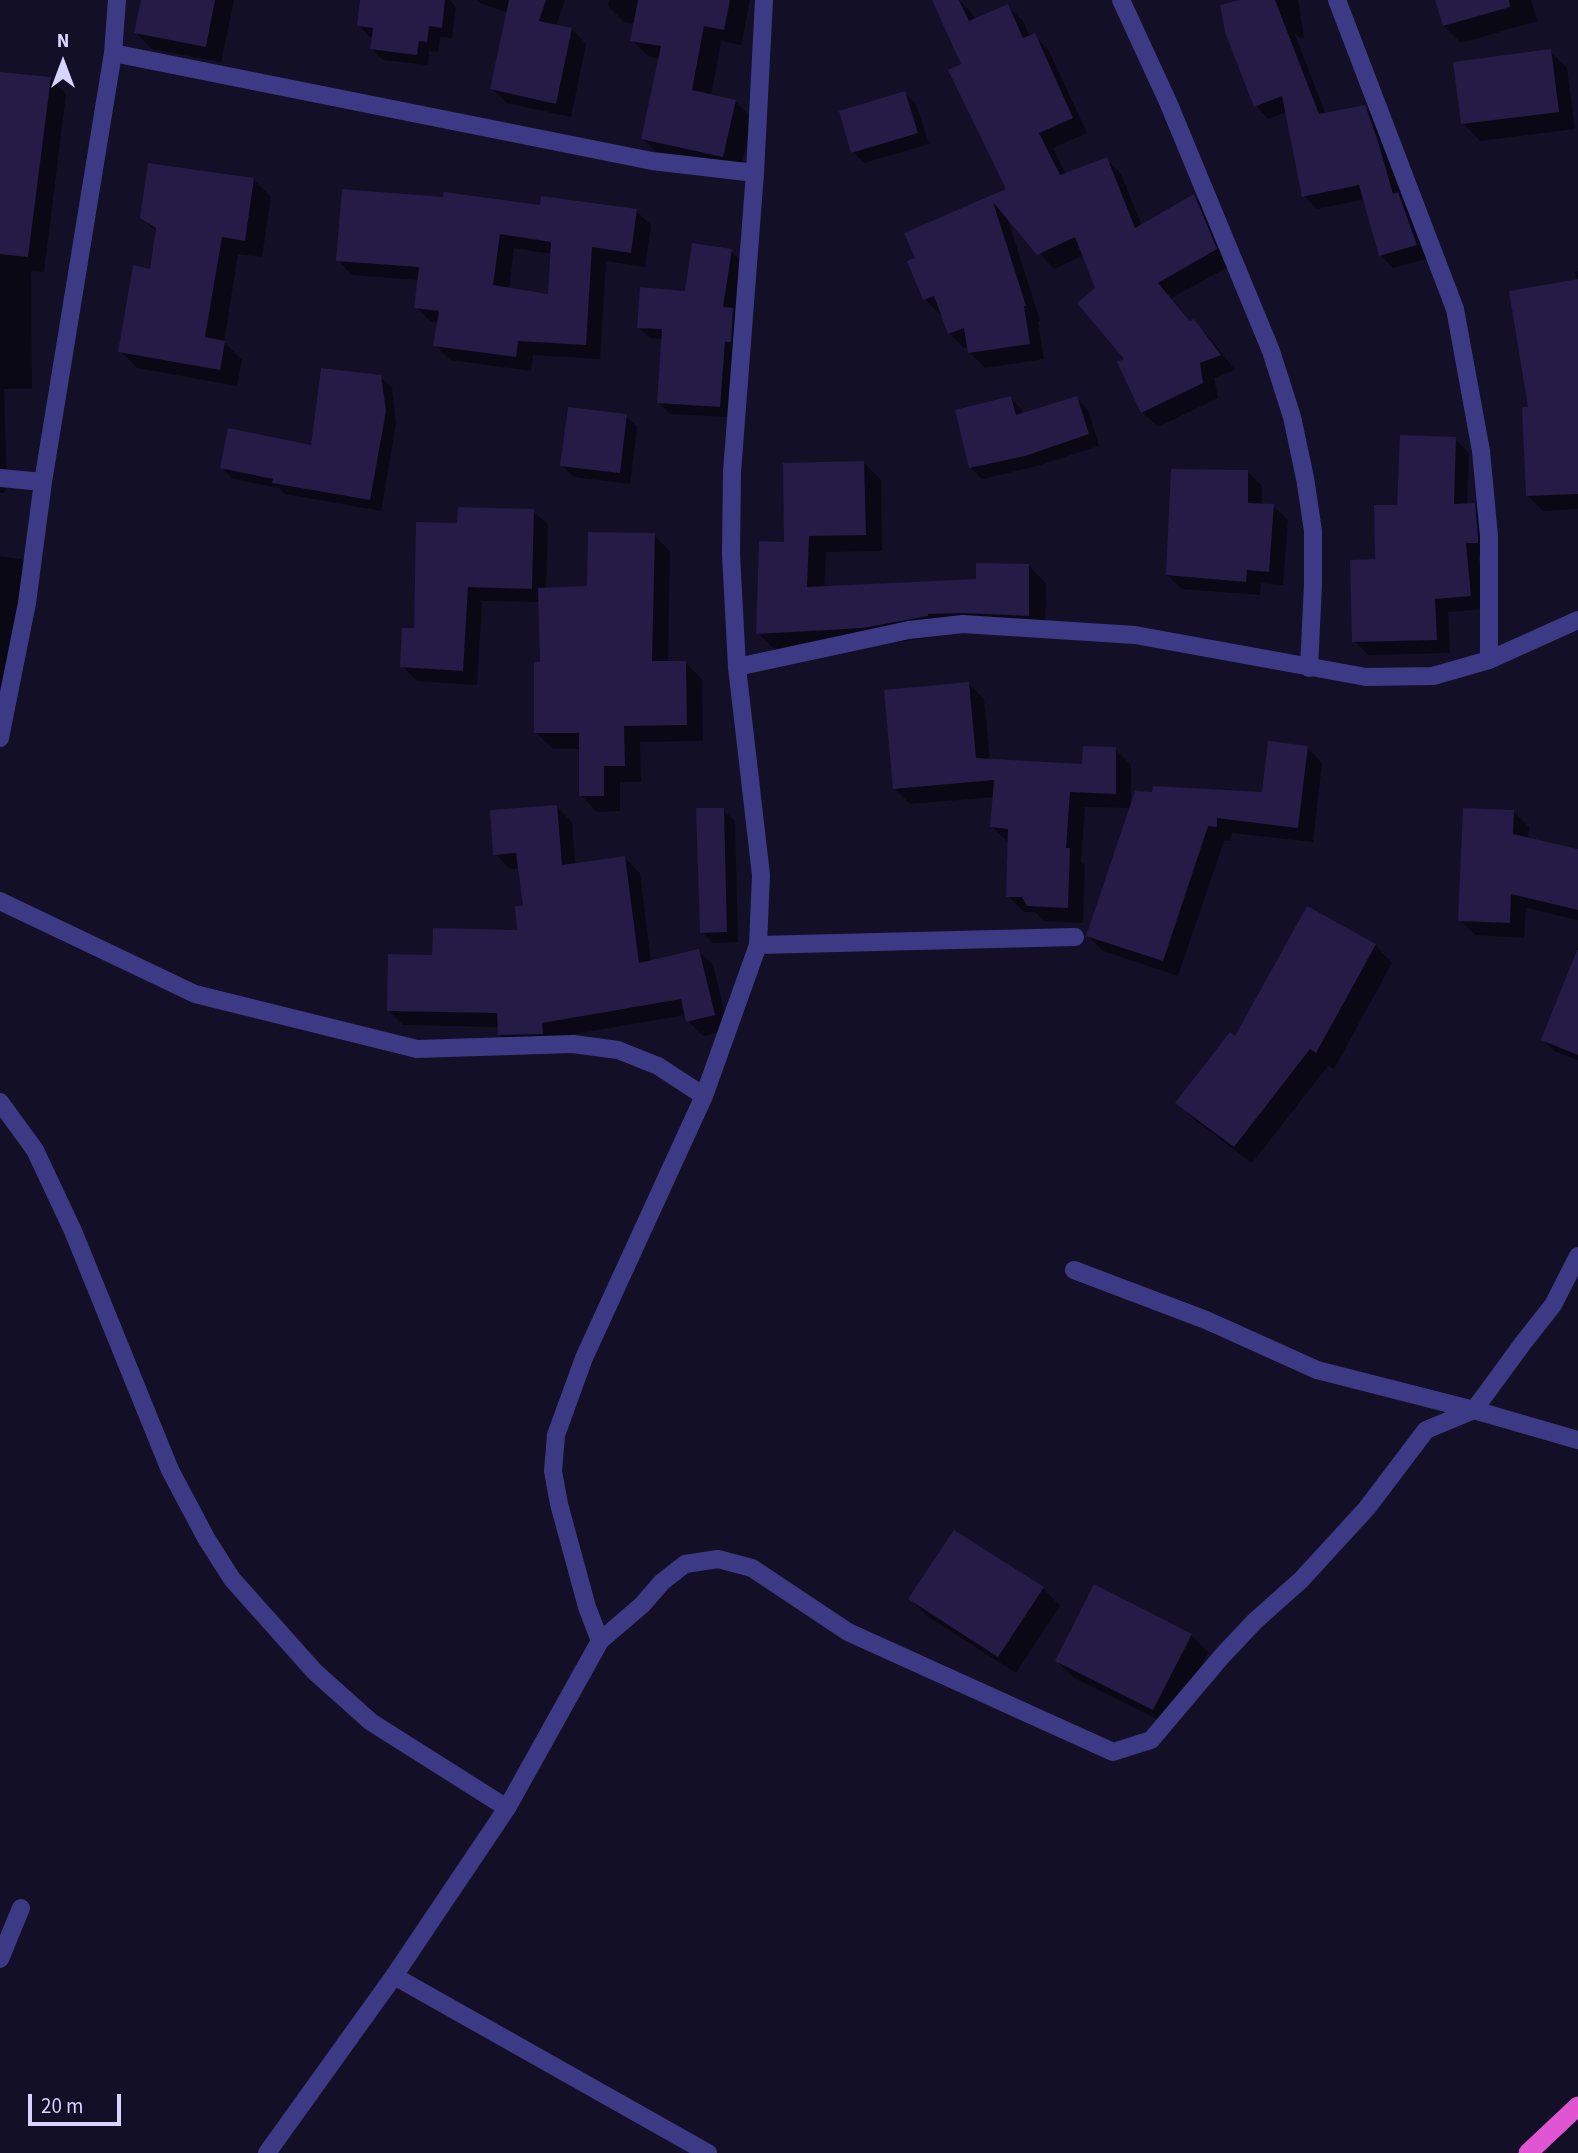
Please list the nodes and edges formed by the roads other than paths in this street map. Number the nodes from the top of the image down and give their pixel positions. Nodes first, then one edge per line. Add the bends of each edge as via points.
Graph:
1 (117, 0) edge
2 (1121, 0) edge
3 (1337, 0) edge
4 (767, 3) edge
5 (113, 53) junction
6 (755, 173) junction
7 (0, 478) edge
8 (43, 482) junction
9 (1578, 620) edge
10 (1489, 660) junction
11 (737, 667) junction
12 (1309, 668) junction
13 (0, 738) edge
14 (0, 901) edge
15 (1075, 937) dead end
16 (758, 945) junction
17 (704, 1096) junction
18 (0, 1102) edge
19 (1578, 1256) edge
20 (1074, 1270) dead end
21 (1474, 1410) junction
22 (1578, 1440) edge
23 (600, 1641) junction
24 (507, 1808) junction
25 (21, 1908) dead end
26 (0, 1959) edge
27 (394, 1976) junction
28 (1578, 2106) edge
29 (267, 2153) edge
30 (708, 2153) edge
31 (1528, 2153) edge

1 - 5 street
2 - 12 street via 1271,351 1292,417 1313,531
3 - 10 street via 1455,309 1482,463 1489,536
4 - 6 street
5 - 6 street via 652,161
5 - 8 street
6 - 11 street via 732,472
7 - 8 street
8 - 13 street via 27,603
9 - 10 street
10 - 12 street via 1433,676 1366,677
11 - 12 street via 909,630 963,624 1135,635
11 - 16 street via 761,875
14 - 17 street via 195,994 418,1049 573,1044 618,1050 658,1066
15 - 16 street
16 - 17 street
17 - 23 street via 584,1359 556,1435 553,1471 559,1504
18 - 24 street via 35,1150 73,1231 170,1470 232,1579 315,1672 371,1722
19 - 21 street via 1553,1305
20 - 21 street via 1206,1320 1317,1370
21 - 22 street
21 - 23 street via 1426,1430 1367,1508 1222,1656 1151,1740 1113,1752 848,1632 752,1567 718,1559 685,1564
23 - 24 street
24 - 27 street
25 - 26 street
27 - 29 street
27 - 30 street
28 - 31 highway

